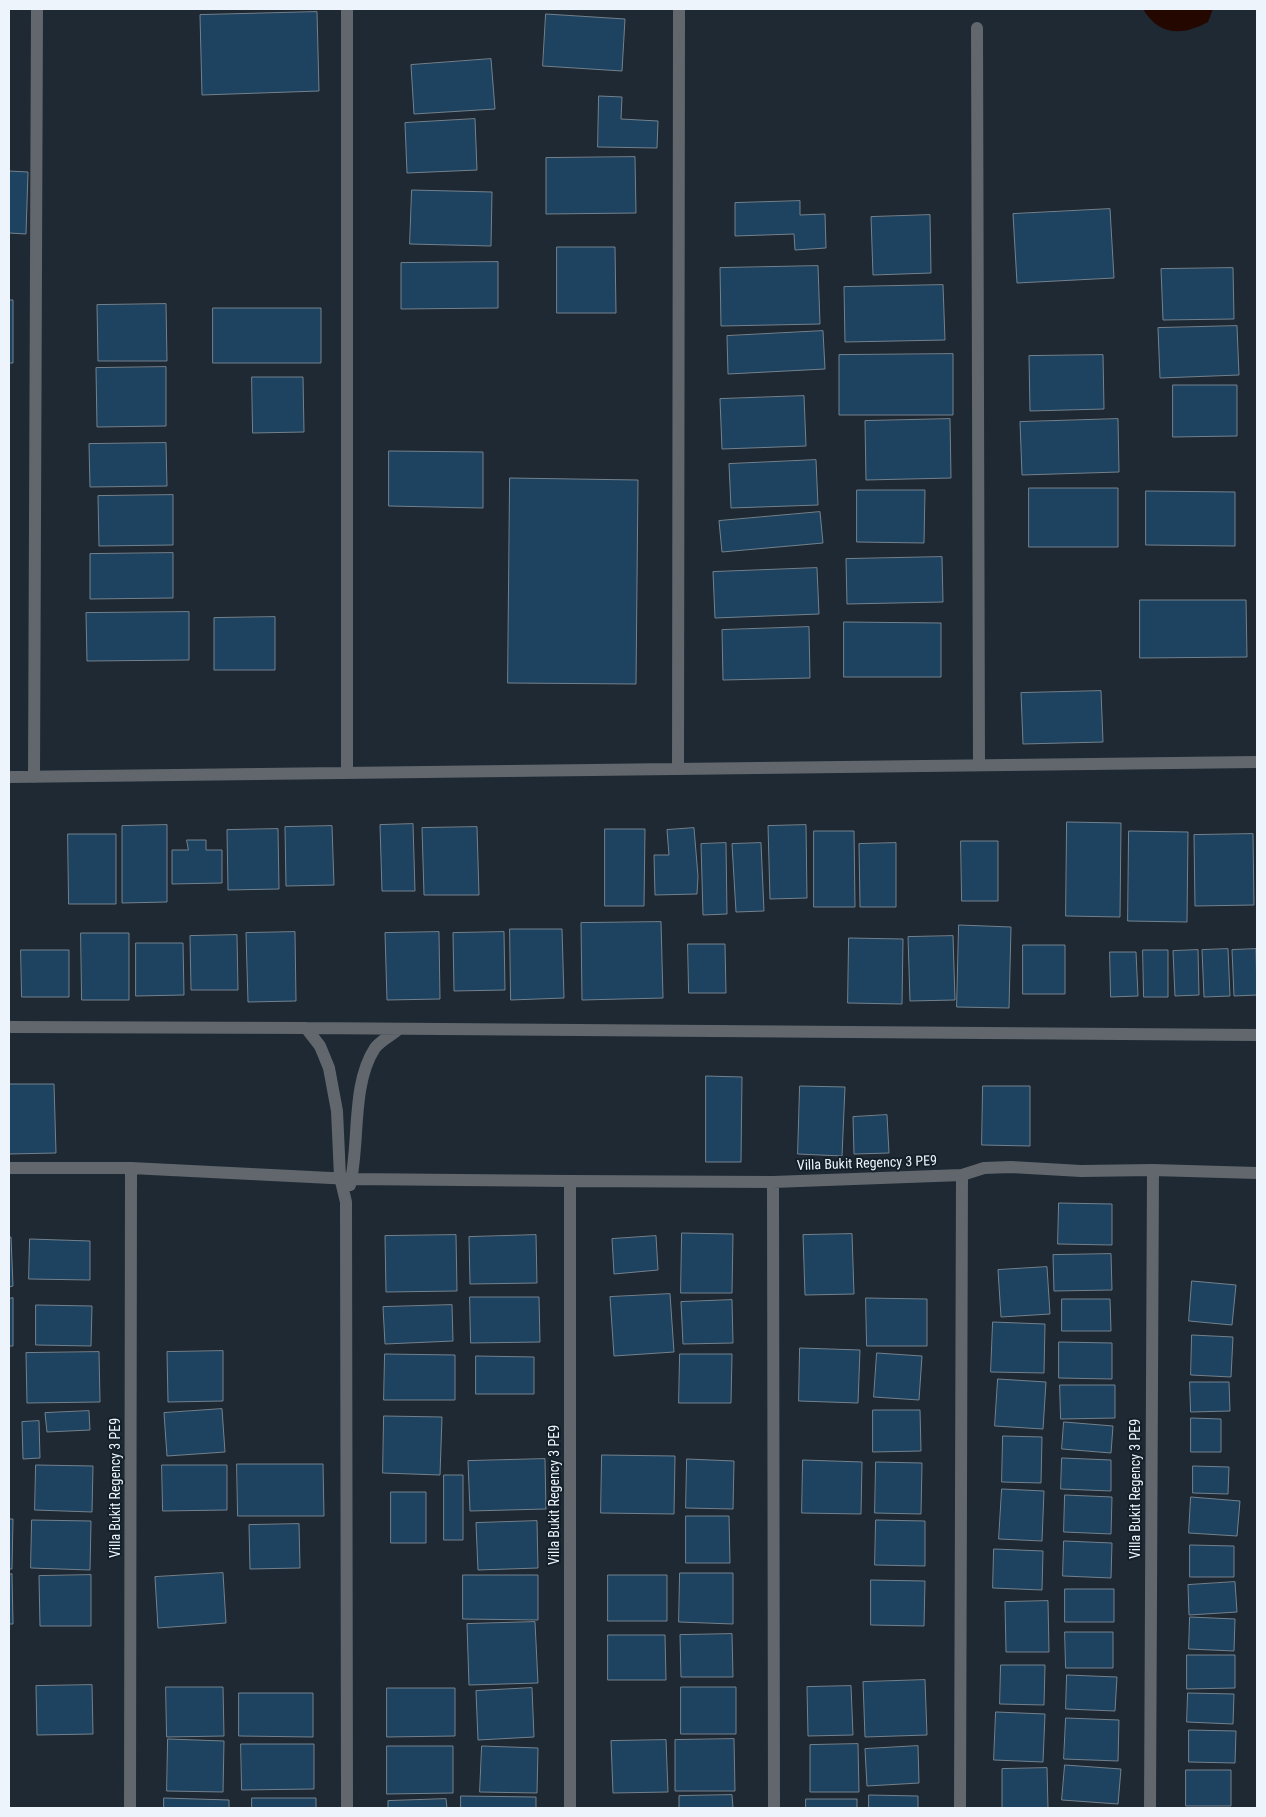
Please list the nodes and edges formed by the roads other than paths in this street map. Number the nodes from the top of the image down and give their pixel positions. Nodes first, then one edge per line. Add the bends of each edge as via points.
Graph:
1 (37, 9) edge
2 (347, 9) edge
3 (679, 9) edge
4 (977, 28) dead end
5 (1257, 762) edge
6 (979, 765) junction
7 (678, 769) junction
8 (347, 773) junction
9 (9, 777) edge
10 (34, 777) junction
11 (9, 1027) edge
12 (306, 1028) junction
13 (399, 1029) junction
14 (1257, 1036) edge
15 (9, 1168) edge
16 (131, 1168) junction
17 (1153, 1170) junction
18 (1257, 1173) edge
19 (962, 1175) junction
20 (346, 1178) junction
21 (570, 1181) junction
22 (773, 1182) junction
23 (130, 1808) edge
24 (347, 1808) edge
25 (570, 1808) edge
26 (774, 1808) edge
27 (960, 1808) edge
28 (1150, 1808) edge

1 - 10 street
2 - 8 street
3 - 7 street
4 - 6 street
5 - 6 street
6 - 7 street
7 - 8 street
8 - 10 street
9 - 10 street
11 - 12 street
12 - 13 street
12 - 20 street via 320,1046 329,1068
13 - 14 street
13 - 20 street via 376,1046 368,1060
15 - 16 street, Villa Bukit Regency 3 PE9
16 - 20 street, Villa Bukit Regency 3 PE9
16 - 23 street, Villa Bukit Regency 3 PE9
17 - 18 street, Villa Bukit Regency 3 PE9
17 - 19 street, Villa Bukit Regency 3 PE9 via 1011,1167 984,1168
17 - 28 street, Villa Bukit Regency 3 PE9
19 - 22 street, Villa Bukit Regency 3 PE9
19 - 27 street
20 - 21 street, Villa Bukit Regency 3 PE9
20 - 24 street
21 - 22 street, Villa Bukit Regency 3 PE9
21 - 25 street, Villa Bukit Regency 3 PE9
22 - 26 street

